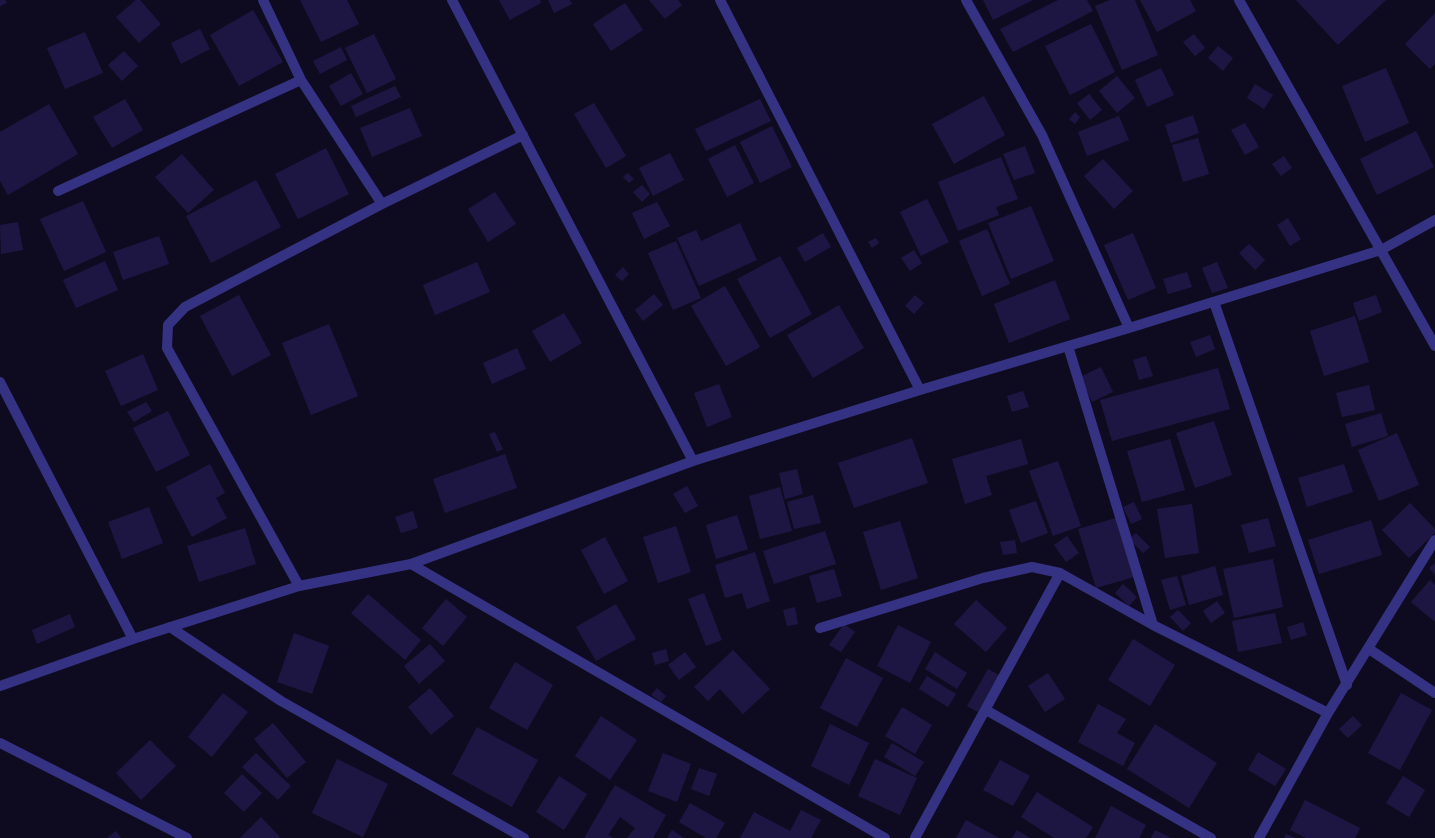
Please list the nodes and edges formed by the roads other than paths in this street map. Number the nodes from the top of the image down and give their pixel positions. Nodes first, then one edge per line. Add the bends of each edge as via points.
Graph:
1 (263, 0) edge
2 (452, 0) edge
3 (720, 0) edge
4 (966, 0) edge
5 (1240, 0) edge
6 (301, 80) junction
7 (523, 135) junction
8 (58, 191) dead end
9 (382, 204) junction
10 (1435, 220) edge
11 (1381, 250) junction
12 (1214, 302) junction
13 (1130, 328) junction
14 (1068, 346) junction
15 (1435, 346) edge
16 (0, 382) edge
17 (920, 390) junction
18 (693, 461) junction
19 (1435, 540) edge
20 (411, 564) junction
21 (1060, 573) junction
22 (299, 586) junction
23 (1153, 625) junction
24 (170, 627) junction
25 (820, 628) dead end
26 (133, 639) junction
27 (1368, 648) junction
28 (1347, 685) junction
29 (0, 686) edge
30 (1435, 693) edge
31 (986, 710) junction
32 (1328, 713) junction
33 (0, 743) edge
34 (187, 838) edge
35 (524, 838) edge
36 (885, 838) edge
37 (915, 838) edge
38 (1211, 838) edge
39 (1259, 838) edge

1 - 6 street
2 - 7 street
3 - 17 street
4 - 13 street via 1042,135
5 - 11 street
6 - 8 street
6 - 9 street
7 - 9 street
7 - 18 street
9 - 22 street via 185,307 168,325 167,348
10 - 11 street
11 - 12 street
11 - 15 street
12 - 13 street
12 - 28 street
13 - 14 street
14 - 17 street
14 - 23 street
16 - 26 street
17 - 18 street
18 - 20 street
19 - 27 street
20 - 22 street
20 - 36 street
21 - 23 street
21 - 25 street via 1032,567 983,578
21 - 31 street
22 - 24 street
23 - 32 street
24 - 26 street
24 - 35 street via 281,701
26 - 29 street
27 - 28 street
27 - 30 street
28 - 32 street
31 - 37 street
31 - 38 street
32 - 39 street
33 - 34 street

